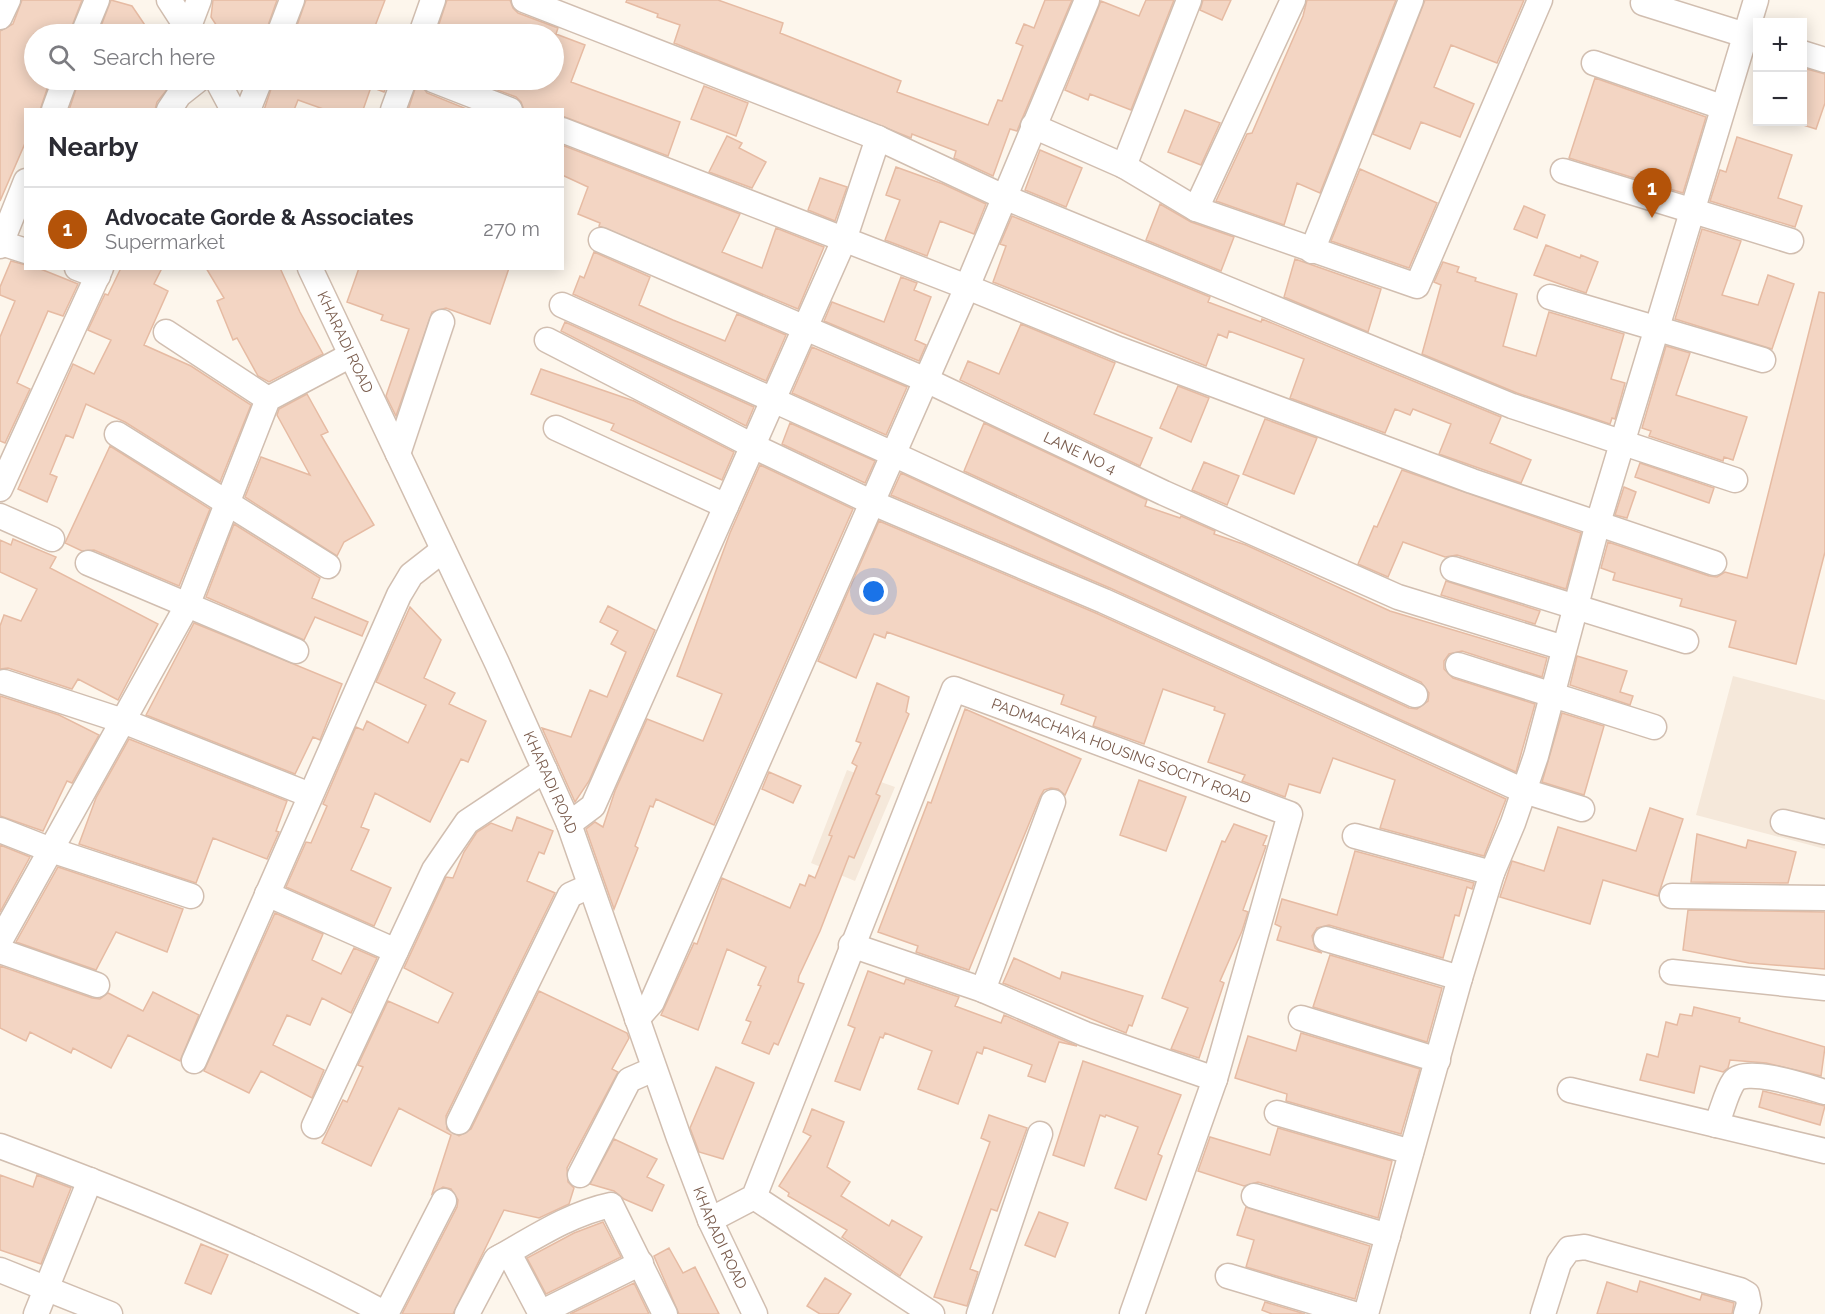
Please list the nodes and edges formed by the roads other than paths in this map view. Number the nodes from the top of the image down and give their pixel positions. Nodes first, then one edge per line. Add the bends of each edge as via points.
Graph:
1 (8, 0) edge
2 (97, 0) edge
3 (169, 0) edge
4 (199, 0) edge
5 (292, 0) edge
6 (433, 0) edge
7 (524, 0) edge
8 (1087, 0) edge
9 (1189, 0) edge
10 (1293, 0) edge
11 (1411, 0) edge
12 (1540, 0) edge
13 (1756, 0) edge
14 (1643, 3) dead end
15 (0, 16) edge
16 (87, 24) edge
17 (185, 24) edge
18 (192, 24) edge
19 (283, 24) edge
20 (425, 24) edge
21 (1702, 39) dead end
22 (1748, 41) edge
23 (1807, 54) edge
24 (1825, 60) edge
25 (1594, 63) dead end
26 (61, 90) edge
27 (184, 90) edge
28 (222, 90) edge
29 (256, 90) edge
30 (400, 90) edge
31 (459, 90) edge
32 (1722, 107) junction
33 (55, 108) edge
34 (170, 108) edge
35 (232, 108) edge
36 (249, 108) edge
37 (394, 108) edge
38 (505, 108) edge
39 (1033, 126) junction
40 (564, 131) edge
41 (878, 138) junction
42 (1124, 166) junction
43 (1563, 171) dead end
44 (24, 186) edge
45 (1004, 197) junction
46 (1196, 209) junction
47 (1693, 210) junction
48 (601, 240) dead end
49 (844, 240) junction
50 (1791, 241) dead end
51 (1, 244) edge
52 (24, 250) edge
53 (1312, 251) junction
54 (311, 270) edge
55 (92, 271) edge
56 (967, 287) junction
57 (1550, 297) dead end
58 (562, 305) dead end
59 (442, 322) dead end
60 (804, 328) junction
61 (1658, 329) junction
62 (166, 332) dead end
63 (547, 340) dead end
64 (351, 355) junction
65 (1762, 360) dead end
66 (926, 380) junction
67 (268, 399) junction
68 (772, 401) junction
69 (556, 428) dead end
70 (117, 434) dead end
71 (1623, 442) junction
72 (753, 446) junction
73 (398, 454) junction
74 (893, 454) junction
75 (1735, 480) dead end
76 (0, 489) edge
77 (228, 503) junction
78 (873, 503) junction
79 (726, 506) junction
80 (0, 516) edge
81 (1598, 523) junction
82 (52, 539) dead end
83 (443, 550) junction
84 (88, 563) dead end
85 (1714, 563) dead end
86 (328, 566) dead end
87 (1453, 569) dead end
88 (186, 606) junction
89 (1575, 607) junction
90 (1686, 641) dead end
91 (1564, 648) junction
92 (296, 651) dead end
93 (1458, 665) dead end
94 (4, 682) dead end
95 (1552, 694) junction
96 (1415, 695) dead end
97 (123, 721) junction
98 (1654, 727) dead end
99 (545, 770) junction
100 (1524, 791) junction
101 (310, 795) junction
102 (1053, 802) dead end
103 (1581, 809) dead end
104 (1783, 822) dead end
105 (569, 824) junction
106 (0, 830) edge
107 (1825, 832) edge
108 (1355, 836) dead end
109 (51, 850) junction
110 (1492, 873) junction
111 (590, 886) junction
112 (267, 894) junction
113 (191, 896) dead end
114 (1672, 896) dead end
115 (1825, 898) edge
116 (1326, 939) dead end
117 (0, 941) edge
118 (850, 945) junction
119 (0, 951) edge
120 (396, 951) junction
121 (1672, 972) dead end
122 (1460, 978) junction
123 (97, 985) dead end
124 (1825, 988) edge
125 (983, 990) junction
126 (1301, 1018) dead end
127 (637, 1019) junction
128 (1438, 1060) junction
129 (194, 1061) dead end
130 (654, 1068) junction
131 (1215, 1079) junction
132 (1570, 1090) dead end
133 (1825, 1092) edge
134 (1277, 1113) dead end
135 (459, 1122) dead end
136 (1716, 1125) junction
137 (314, 1126) dead end
138 (1040, 1134) dead end
139 (0, 1146) edge
140 (1825, 1151) edge
141 (1411, 1152) junction
142 (580, 1175) dead end
143 (90, 1180) junction
144 (1254, 1196) dead end
145 (754, 1197) junction
146 (444, 1201) dead end
147 (710, 1220) junction
148 (1388, 1236) junction
149 (500, 1257) junction
150 (641, 1263) junction
151 (0, 1270) edge
152 (1228, 1276) dead end
153 (46, 1288) junction
154 (541, 1313) edge
155 (36, 1314) edge
156 (110, 1314) edge
157 (386, 1314) edge
158 (467, 1314) edge
159 (665, 1314) edge
160 (755, 1314) edge
161 (932, 1314) edge
162 (979, 1314) edge
163 (1132, 1314) edge
164 (1354, 1314) edge
165 (1366, 1314) edge
166 (1543, 1314) edge
167 (1746, 1314) edge

1 - 15 street
2 - 16 street
3 - 17 street
4 - 18 street
5 - 19 street
6 - 20 street
7 - 41 street
8 - 39 street
9 - 42 street
10 - 46 street
11 - 53 street
12 - 53 street via 1418,286
13 - 22 street
14 - 22 street
21 - 22 street
22 - 32 street
23 - 24 street
25 - 32 street
26 - 33 street
27 - 34 street
28 - 35 street
29 - 36 street
30 - 37 street
31 - 38 street
32 - 47 street
39 - 42 street
39 - 45 street
40 - 49 street
41 - 45 street
41 - 49 street
42 - 46 street
43 - 47 street
44 - 51 street
45 - 56 street
45 - 71 street via 1512,406
46 - 53 street
47 - 50 street
47 - 61 street
48 - 60 street, LANE NO 4
49 - 56 street
49 - 60 street
51 - 52 street
54 - 64 street, KHARADI ROAD
55 - 76 street
56 - 66 street
56 - 81 street via 1119,349 1472,481
57 - 61 street
58 - 68 street
59 - 73 street
60 - 66 street, LANE NO 4
60 - 68 street
61 - 65 street
61 - 71 street
62 - 67 street
63 - 72 street
64 - 67 street
64 - 73 street, KHARADI ROAD
66 - 74 street
66 - 91 street, LANE NO 4 via 1164,493 1398,597
67 - 77 street
68 - 72 street
68 - 74 street
69 - 79 street
70 - 77 street
71 - 75 street
71 - 81 street
72 - 78 street
72 - 79 street
73 - 83 street, KHARADI ROAD
74 - 78 street
74 - 96 street
77 - 86 street
77 - 88 street
78 - 100 street via 1104,601
78 - 127 street via 652,1002
79 - 105 street via 593,806
80 - 82 street
81 - 85 street
81 - 89 street
83 - 99 street, KHARADI ROAD
83 - 101 street via 411,575 399,596
84 - 88 street
87 - 89 street
88 - 92 street
88 - 97 street
89 - 90 street
89 - 91 street
91 - 95 street
93 - 95 street
94 - 97 street
95 - 98 street
95 - 100 street
97 - 101 street
97 - 109 street
99 - 105 street, KHARADI ROAD
99 - 120 street via 467,822 434,870
100 - 103 street
100 - 110 street
101 - 112 street
102 - 125 street
104 - 107 street
105 - 111 street, KHARADI ROAD
106 - 109 street
108 - 110 street
109 - 113 street
109 - 117 street
110 - 122 street
111 - 127 street, KHARADI ROAD
111 - 135 street via 570,895
112 - 120 street
112 - 129 street
114 - 115 street
116 - 122 street
118 - 125 street
118 - 131 street, PADMACHAYA HOUSING SOCITY ROAD via 954,689 965,693 1290,814
118 - 145 street, PADMACHAYA HOUSING SOCITY ROAD
119 - 123 street
120 - 137 street
121 - 124 street
122 - 128 street
125 - 131 street via 1085,1034
126 - 128 street
127 - 130 street, KHARADI ROAD
128 - 141 street
130 - 142 street via 629,1080
130 - 147 street, KHARADI ROAD
131 - 163 street, PADMACHAYA HOUSING SOCITY ROAD
132 - 136 street
133 - 136 street via 1744,1075 1734,1081
134 - 141 street
136 - 140 street
138 - 162 street
139 - 143 street
141 - 148 street
143 - 153 street
143 - 157 street via 306,1271
144 - 148 street
145 - 147 street
145 - 161 street
146 - 157 street
147 - 160 street, KHARADI ROAD
148 - 165 street
149 - 150 street via 540,1233 611,1205
149 - 154 street via 512,1259
149 - 158 street
150 - 154 street
150 - 159 street
151 - 153 street
152 - 164 street
153 - 155 street
153 - 156 street
166 - 167 street via 1559,1263 1569,1249 1585,1247 1740,1290 1747,1294

